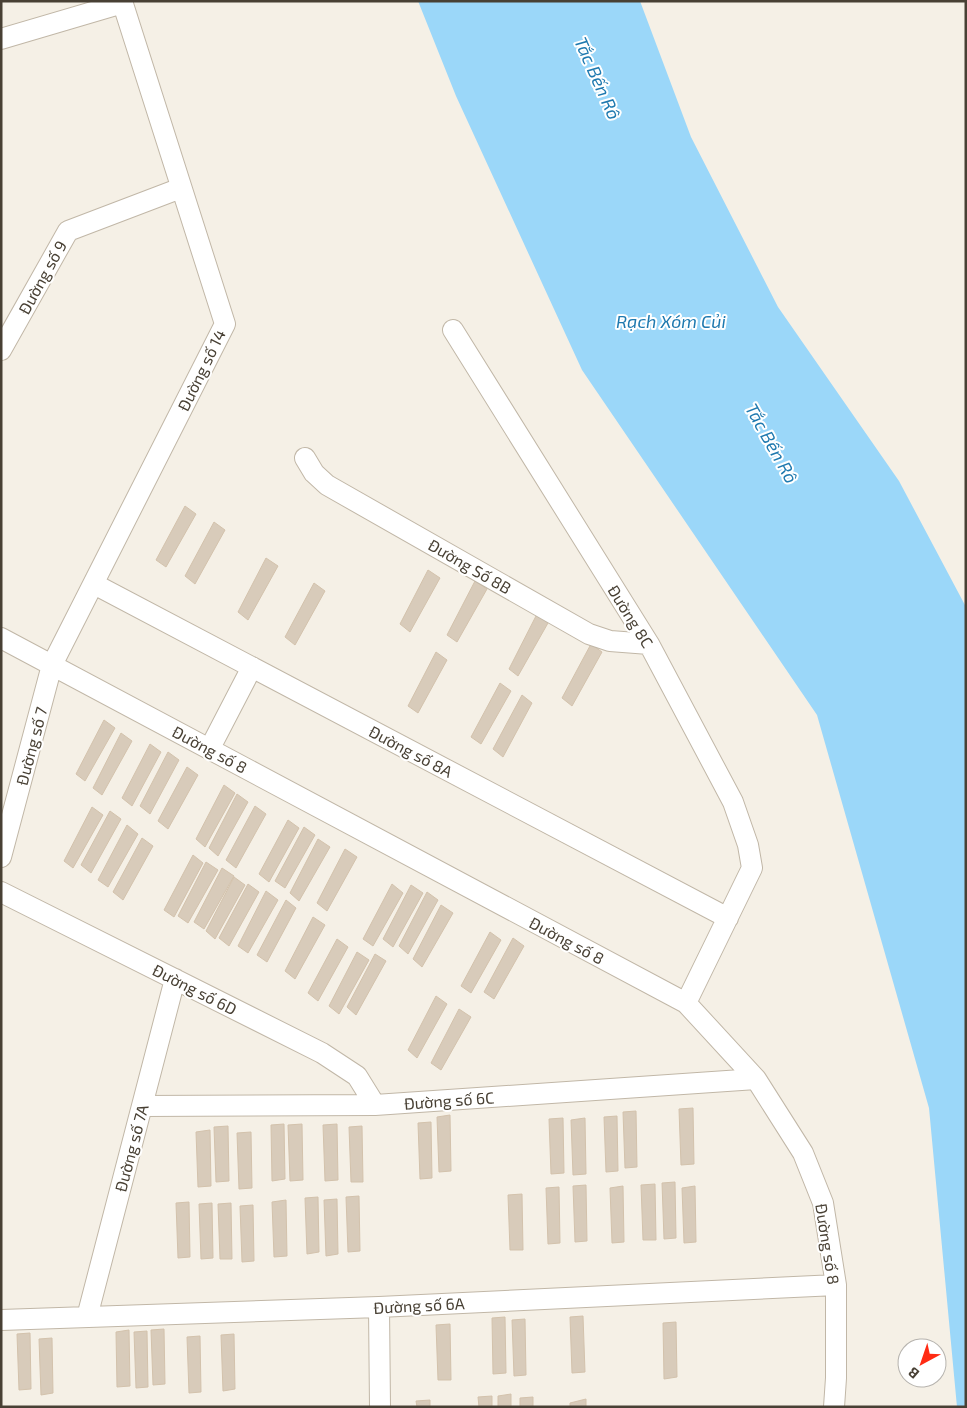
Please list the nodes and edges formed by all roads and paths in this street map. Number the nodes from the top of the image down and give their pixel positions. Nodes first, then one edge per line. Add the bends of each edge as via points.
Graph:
1 (122, 2) edge
2 (1, 39) edge
3 (181, 188) junction
4 (453, 330) dead end
5 (1, 350) edge
6 (305, 458) dead end
7 (94, 584) junction
8 (1, 638) edge
9 (650, 644) junction
10 (52, 665) junction
11 (252, 667) junction
12 (210, 748) junction
13 (1, 857) edge
14 (1, 892) edge
15 (728, 918) junction
16 (175, 979) junction
17 (686, 1003) junction
18 (756, 1079) junction
19 (375, 1104) junction
20 (142, 1106) junction
21 (836, 1285) junction
22 (379, 1307) junction
23 (87, 1317) junction
24 (1, 1320) edge
25 (380, 1407) edge
26 (834, 1407) edge

1 - 2 street
1 - 3 street, Đường số 14
3 - 5 street, Đường số 9 via 68,231
3 - 7 street, Đường số 14 via 225,324
4 - 9 street, Đường 8C
6 - 9 street, Đường Số 8B via 327,485 589,634 610,641
7 - 10 street, Đường số 14
7 - 11 street, Đường số 8A
8 - 10 street, Đường số 8
9 - 15 street, Đường 8C via 733,802 748,845 752,868
10 - 12 street, Đường số 8
10 - 13 street, Đường số 7
11 - 12 street
11 - 15 street, Đường số 8A
12 - 17 street, Đường số 8
14 - 16 street, Đường số 6D
15 - 17 street, Đường 8C
16 - 19 street, Đường số 6D via 322,1053 357,1076
16 - 20 street, Đường số 7A
17 - 18 street, Đường số 8
18 - 19 street, Đường số 6C
18 - 21 street, Đường số 8 via 803,1153 823,1203
19 - 20 street, Đường số 6C
20 - 23 street, Đường số 7A
21 - 22 street, Đường số 6A
21 - 26 street, Đường số 8
22 - 23 street, Đường số 6A
22 - 25 street
23 - 24 street, Đường số 6A

